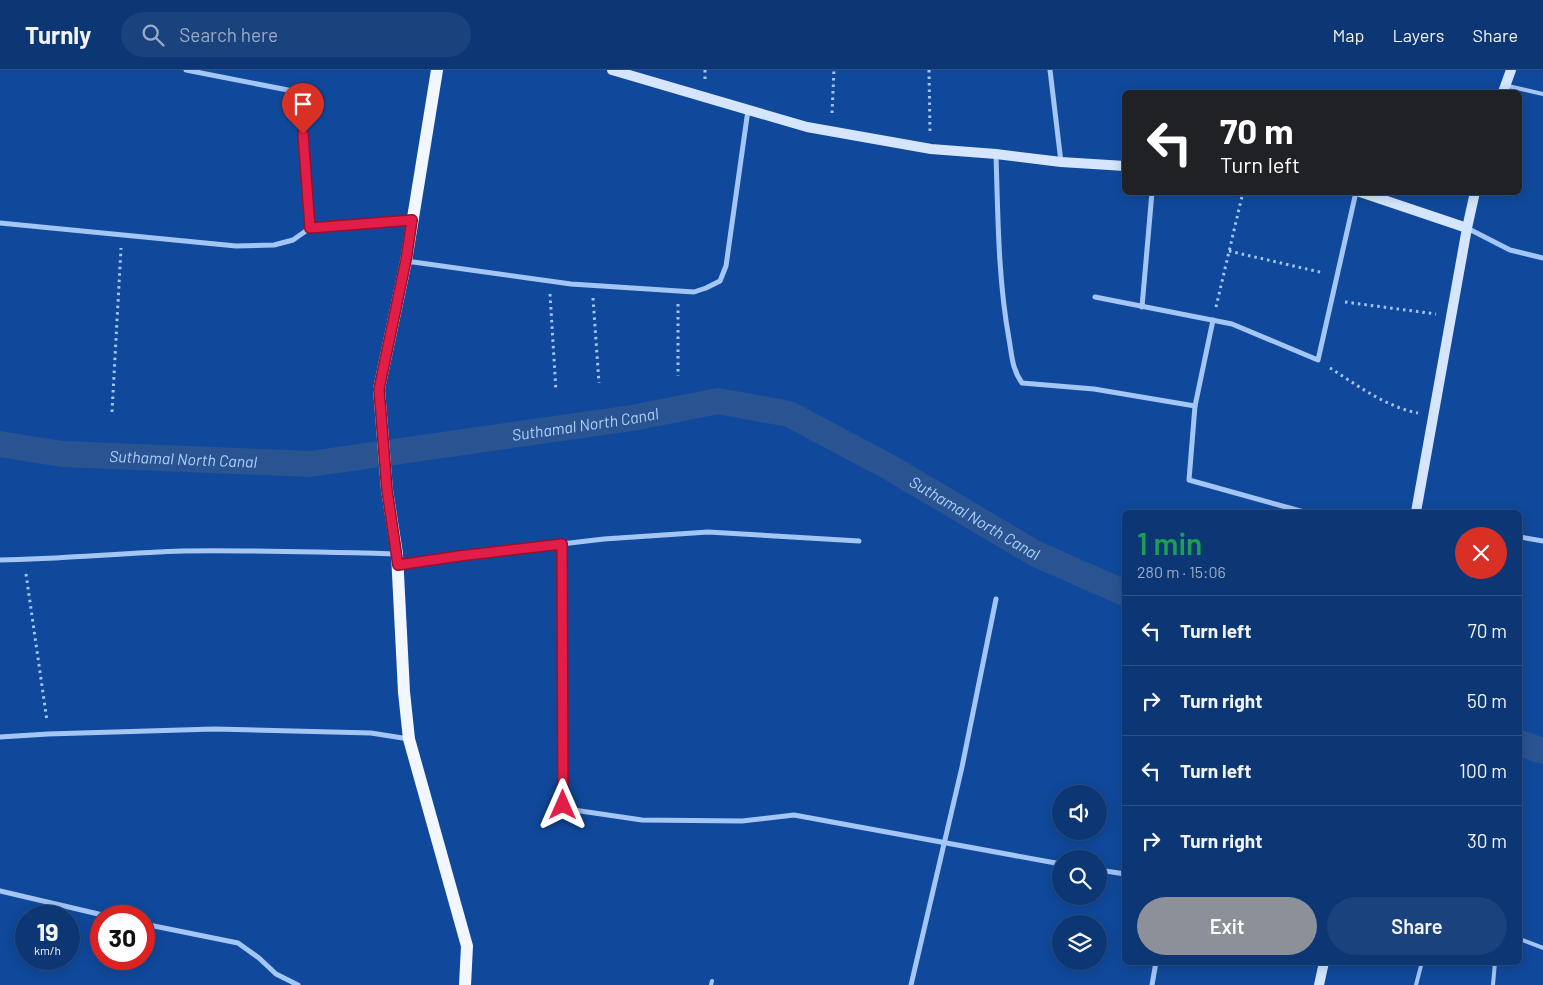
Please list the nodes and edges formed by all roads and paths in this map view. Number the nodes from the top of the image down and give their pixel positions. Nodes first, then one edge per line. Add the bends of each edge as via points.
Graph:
1 (186, 70) edge
2 (437, 70) edge
3 (612, 70) edge
4 (834, 70) edge
5 (929, 70) edge
6 (1050, 70) edge
7 (1511, 70) edge
8 (1504, 89) edge
9 (1522, 91) edge
10 (1543, 94) edge
11 (748, 110) junction
12 (832, 132) junction
13 (931, 149) junction
14 (996, 154) junction
15 (1062, 162) junction
16 (1122, 166) edge
17 (1152, 195) edge
18 (1242, 195) edge
19 (1355, 195) edge
20 (1369, 195) edge
21 (1474, 195) edge
22 (412, 220) junction
23 (0, 223) edge
24 (310, 228) junction
25 (1467, 228) junction
26 (122, 235) junction
27 (1229, 251) junction
28 (1543, 258) edge
29 (406, 260) junction
30 (1337, 275) junction
31 (550, 281) junction
32 (593, 285) junction
33 (678, 291) junction
34 (1095, 297) dead end
35 (1332, 300) junction
36 (1142, 307) junction
37 (1451, 316) junction
38 (1213, 320) junction
39 (1318, 360) junction
40 (678, 376) dead end
41 (599, 383) dead end
42 (556, 391) dead end
43 (1195, 406) junction
44 (112, 412) dead end
45 (1433, 415) junction
46 (1297, 510) edge
47 (1416, 510) edge
48 (1522, 537) edge
49 (1543, 540) edge
50 (860, 541) dead end
51 (562, 544) junction
52 (0, 560) edge
53 (24, 560) junction
54 (398, 560) junction
55 (996, 600) dead end
56 (48, 734) junction
57 (0, 737) edge
58 (409, 739) junction
59 (945, 843) junction
60 (1052, 862) edge
61 (1107, 871) edge
62 (1122, 874) edge
63 (0, 891) edge
64 (90, 912) edge
65 (155, 926) edge
66 (1522, 941) edge
67 (1543, 948) edge
68 (1155, 965) edge
69 (1323, 965) edge
70 (1421, 965) edge
71 (1494, 965) edge
72 (298, 985) edge
73 (465, 985) edge
74 (911, 985) edge
75 (1152, 985) edge
76 (1319, 985) edge
77 (1416, 985) edge
78 (1492, 985) edge

1 - 24 street via 293,91 302,103
2 - 22 main road
3 - 11 street
4 - 12 path
5 - 13 path
6 - 15 street
7 - 8 street
9 - 10 lane
11 - 12 street
11 - 33 street via 723,274 720,281 706,288 694,292
12 - 13 street
13 - 14 street
14 - 15 street
14 - 43 street via 1006,323 1015,374 1022,383 1094,389
15 - 16 street
17 - 36 street
18 - 27 path
19 - 30 street
20 - 25 street
21 - 25 street
22 - 24 street
22 - 29 main road
23 - 26 street
24 - 26 street via 293,240 274,245 236,246
25 - 28 street via 1510,250
25 - 37 street
26 - 44 path
27 - 30 path
27 - 38 path
29 - 31 street
29 - 54 main road via 379,389 387,490
30 - 35 street
31 - 32 street
31 - 42 path
32 - 33 street
32 - 41 path
33 - 40 path
34 - 36 street
35 - 37 path
35 - 39 street
36 - 38 street
37 - 45 street
38 - 39 street via 1232,324
38 - 43 street
39 - 45 path via 1392,405
43 - 46 street via 1189,480
45 - 47 street
48 - 49 street
50 - 51 street via 708,532
51 - 54 street
51 - 59 street via 563,805 567,809 642,820 742,821 794,815
52 - 53 street
53 - 54 street via 288,550
53 - 56 path
54 - 58 main road
55 - 59 street
56 - 57 street
56 - 58 street via 231,729 371,734
58 - 73 main road via 466,946
59 - 60 street
59 - 74 street
61 - 62 street
63 - 64 street
65 - 72 street via 238,943 276,974
66 - 67 lane
68 - 75 street
69 - 76 street
70 - 77 lane
71 - 78 lane

